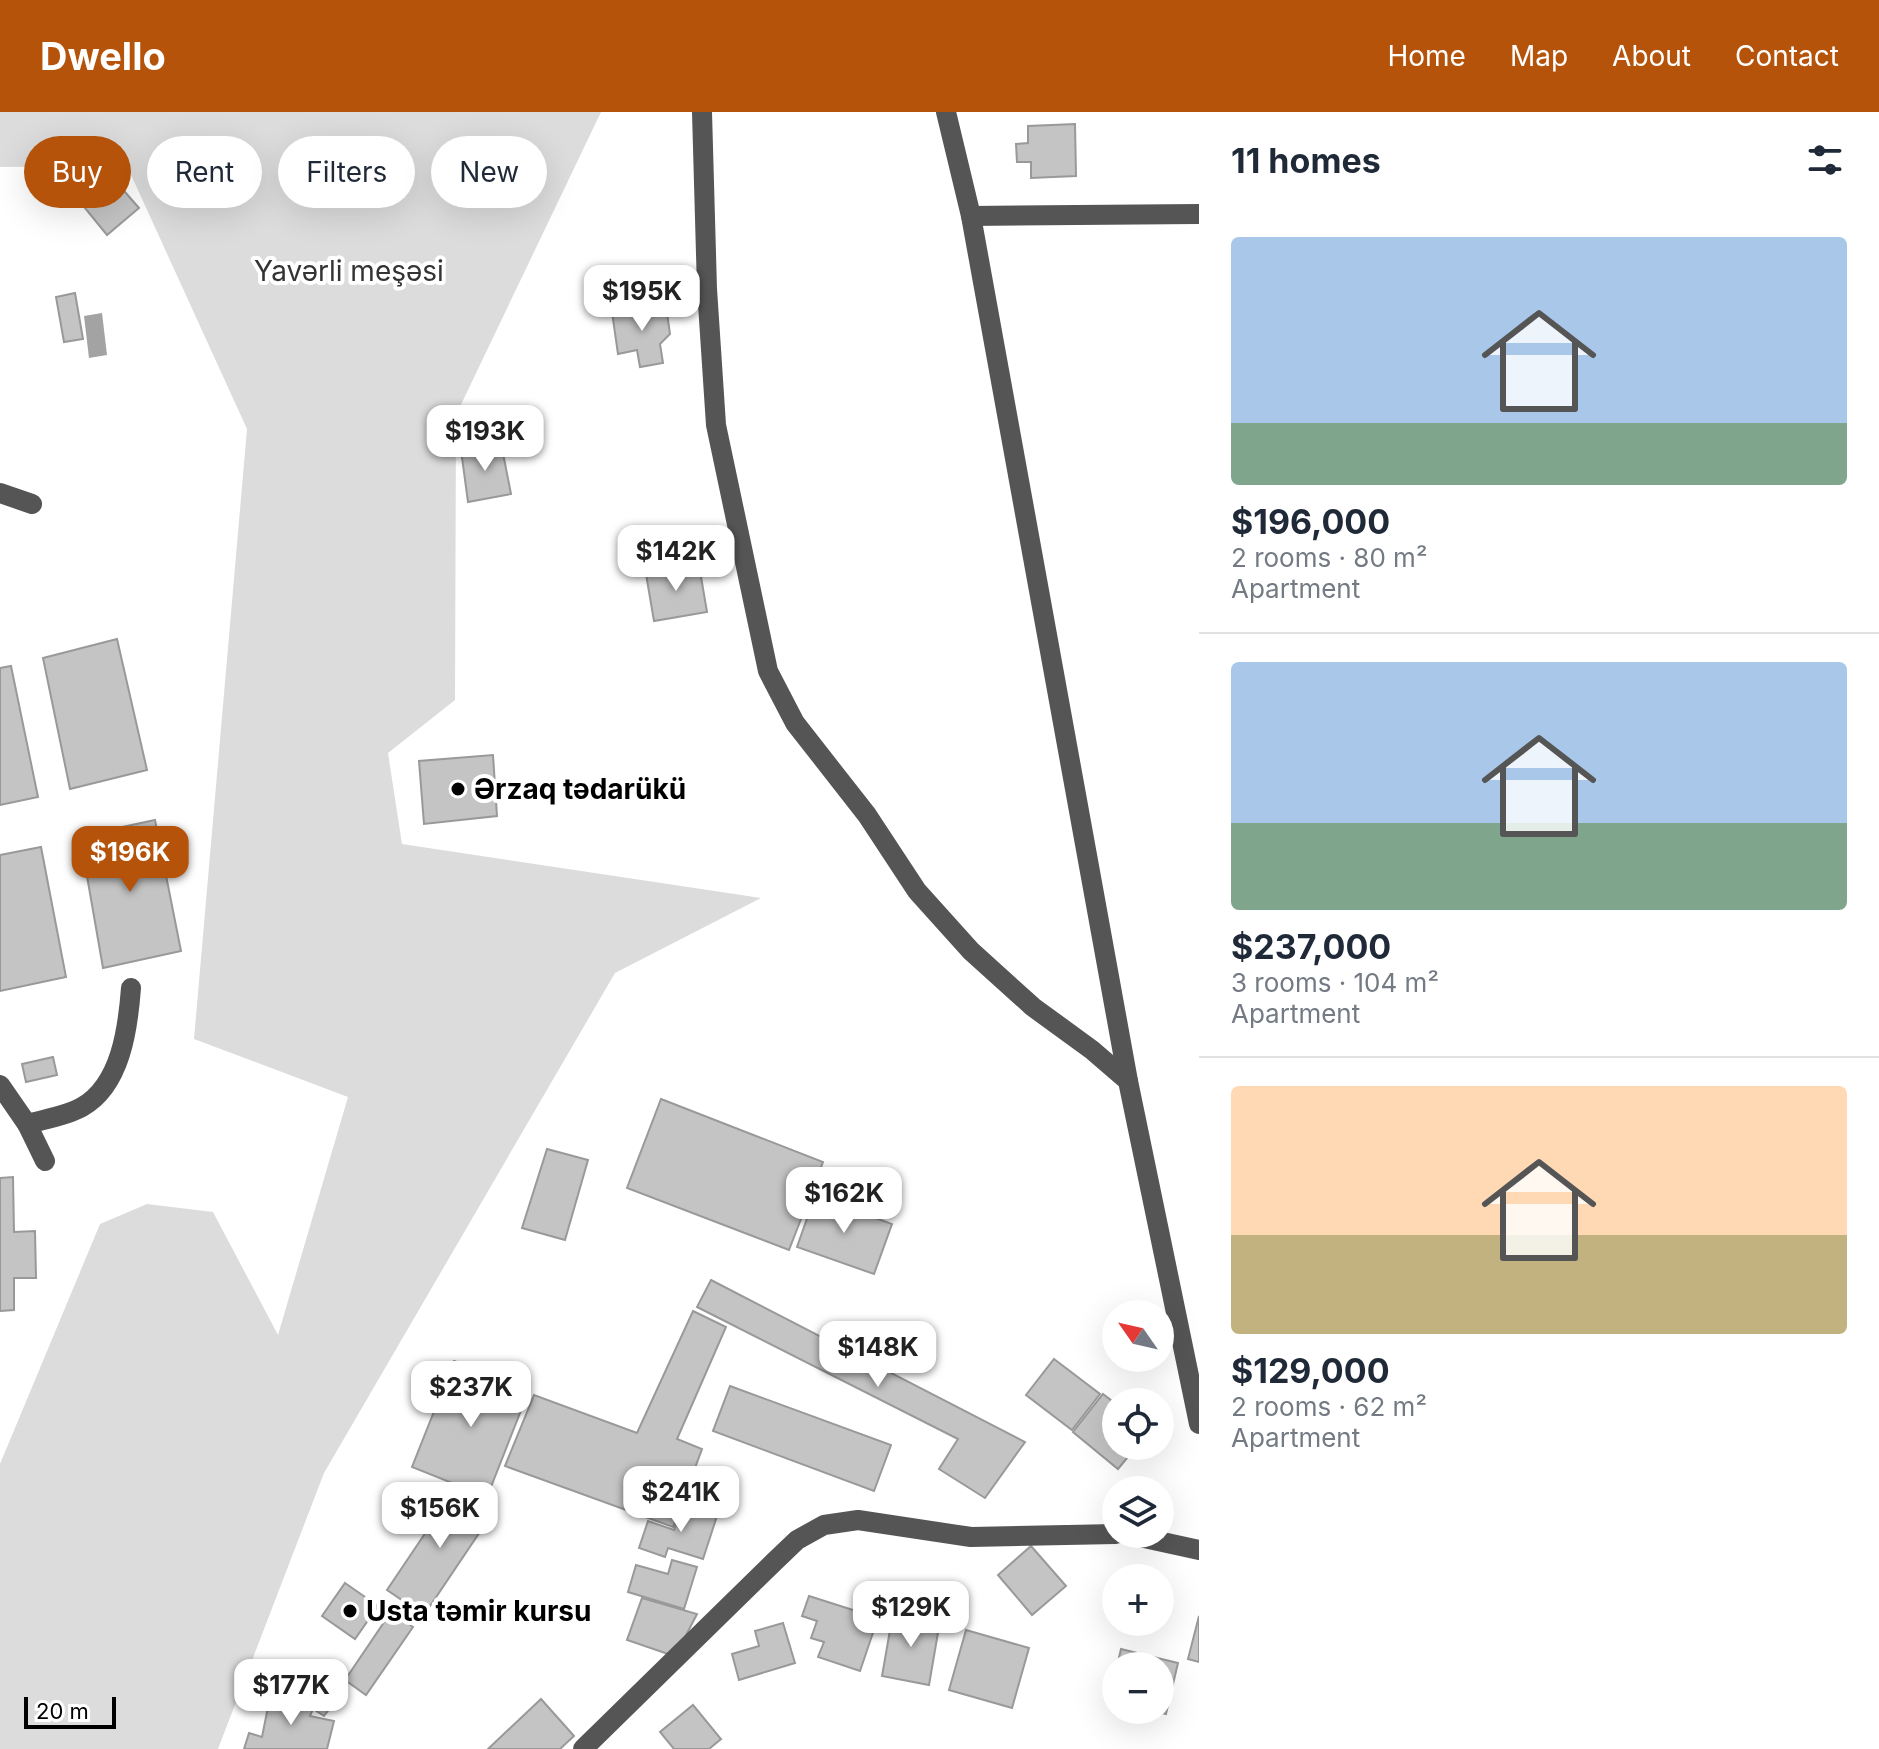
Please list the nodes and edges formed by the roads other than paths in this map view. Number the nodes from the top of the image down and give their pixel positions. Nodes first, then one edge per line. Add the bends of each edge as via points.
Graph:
1 (702, 112) edge
2 (946, 112) edge
3 (1199, 214) edge
4 (971, 216) junction
5 (0, 493) edge
6 (32, 504) dead end
7 (131, 988) dead end
8 (1128, 1081) junction
9 (0, 1085) edge
10 (27, 1124) junction
11 (45, 1161) dead end
12 (1199, 1424) edge
13 (1102, 1534) edge
14 (1174, 1545) edge
15 (1199, 1550) edge
16 (583, 1749) edge

1 - 8 street via 716,425 768,671 795,723 867,815 917,891 971,951 1033,1007
2 - 4 street
3 - 4 street
4 - 8 street
5 - 6 street
7 - 10 street via 127,1032 109,1078 80,1108
8 - 12 street
9 - 10 street
10 - 11 street
13 - 16 street via 971,1537 858,1520 824,1525 797,1540
14 - 15 street

